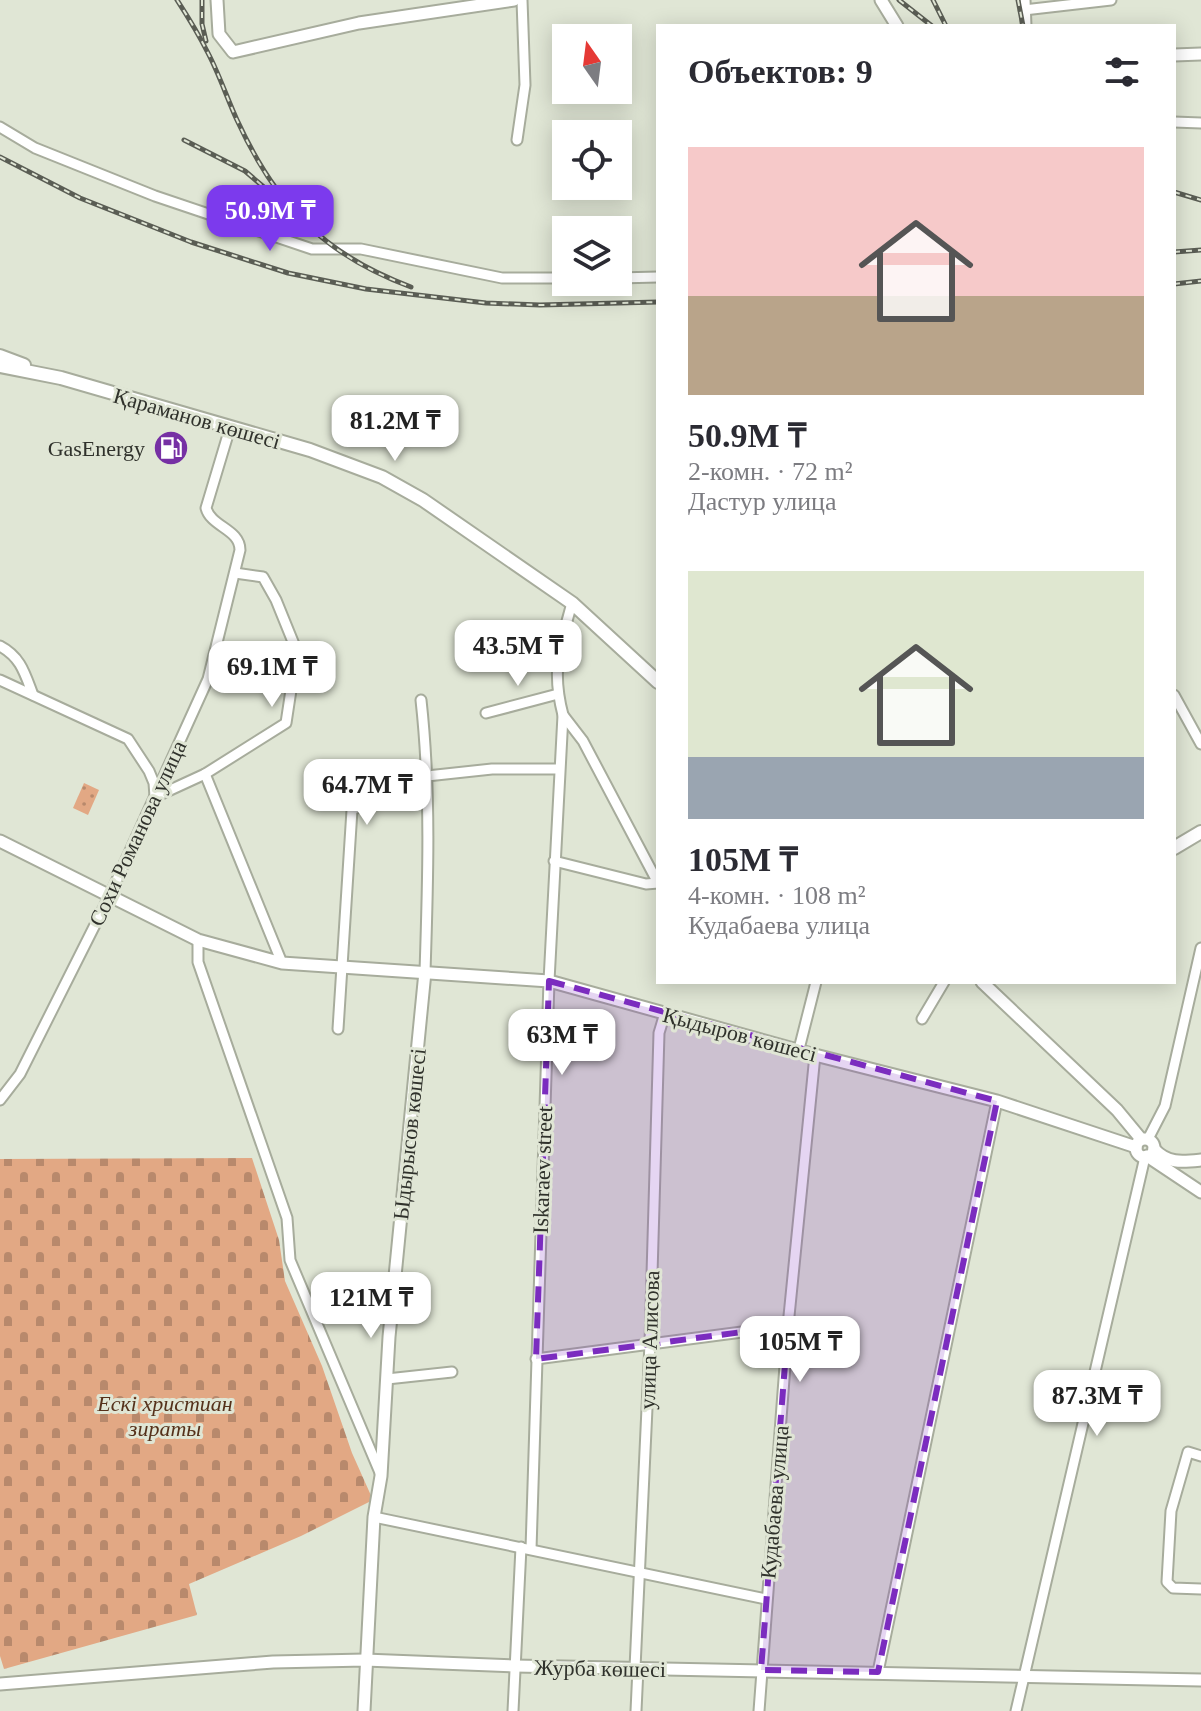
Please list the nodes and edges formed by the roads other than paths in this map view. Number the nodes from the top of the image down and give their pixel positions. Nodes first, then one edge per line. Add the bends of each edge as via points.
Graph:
1 (217, 0) edge
2 (514, 0) edge
3 (522, 0) edge
4 (881, 0) edge
5 (1111, 0) edge
6 (1024, 5) edge
7 (896, 24) edge
8 (1201, 54) edge
9 (1176, 55) edge
10 (1176, 122) edge
11 (1201, 123) edge
12 (0, 127) edge
13 (517, 140) dead end
14 (656, 277) edge
15 (552, 278) edge
16 (632, 278) edge
17 (0, 356) edge
18 (0, 366) edge
19 (61, 378) junction
20 (230, 428) junction
21 (235, 573) junction
22 (572, 603) junction
23 (0, 646) edge
24 (0, 680) edge
25 (656, 680) edge
26 (558, 694) junction
27 (33, 695) junction
28 (1176, 699) edge
29 (421, 700) dead end
30 (486, 713) dead end
31 (563, 715) junction
32 (1201, 744) edge
33 (558, 769) junction
34 (205, 774) junction
35 (428, 776) junction
36 (155, 797) junction
37 (1201, 832) edge
38 (0, 841) edge
39 (1176, 847) edge
40 (554, 861) junction
41 (656, 879) edge
42 (656, 883) edge
43 (110, 895) junction
44 (198, 940) junction
45 (1201, 948) edge
46 (282, 963) junction
47 (343, 968) junction
48 (425, 972) junction
49 (549, 981) junction
50 (815, 984) edge
51 (943, 984) edge
52 (984, 984) edge
53 (665, 1013) junction
54 (922, 1019) dead end
55 (338, 1029) dead end
56 (799, 1049) junction
57 (815, 1055) junction
58 (0, 1100) edge
59 (997, 1101) junction
60 (1145, 1148) junction
61 (1201, 1160) edge
62 (1182, 1162) junction
63 (1174, 1176) junction
64 (1201, 1192) edge
65 (788, 1326) junction
66 (650, 1343) junction
67 (536, 1359) junction
68 (452, 1372) dead end
69 (387, 1379) junction
70 (1201, 1456) edge
71 (381, 1476) junction
72 (374, 1517) junction
73 (526, 1548) junction
74 (640, 1572) junction
75 (1201, 1589) edge
76 (766, 1599) junction
77 (365, 1660) junction
78 (515, 1666) junction
79 (636, 1668) junction
80 (761, 1670) junction
81 (878, 1672) junction
82 (1024, 1677) junction
83 (1201, 1680) edge
84 (0, 1684) edge
85 (364, 1711) edge
86 (513, 1711) edge
87 (636, 1711) edge
88 (759, 1711) edge
89 (1016, 1711) edge

1 - 2 street via 219,34 233,52 359,23
3 - 13 street via 525,85
4 - 7 street
5 - 6 street
8 - 9 street
10 - 11 street
12 - 15 street via 35,148 155,196 312,249 361,249 502,278
14 - 16 street
17 - 19 main road
18 - 19 main road, Қараманов көшесі
19 - 20 main road, Қараманов көшесі
20 - 21 street, Сохи Романова улица via 206,508 209,517 240,543
20 - 22 main road, Қараманов көшесі via 382,477
21 - 34 street via 263,577 302,664 286,723
21 - 36 street, Сохи Романова улица via 208,679
22 - 25 main road, Қараманов көшесі
22 - 26 street, Iskaraev street via 559,651
23 - 27 street via 13,653
24 - 27 street
26 - 30 street
26 - 31 street, Iskaraev street
27 - 36 street via 128,739 154,783
28 - 32 street
29 - 35 street, Ыдырысов көшесі
31 - 33 street, Iskaraev street
31 - 41 street via 583,741
33 - 35 street
33 - 40 street, Iskaraev street
34 - 36 street
34 - 46 street
35 - 47 street via 352,810
35 - 48 street, Ыдырысов көшесі
36 - 43 street, Сохи Романова улица
37 - 39 main road
38 - 43 street, Қыдыров көшесі
40 - 42 street
40 - 49 street, Iskaraev street
43 - 44 street, Қыдыров көшесі
43 - 58 street, Сохи Романова улица via 20,1074
44 - 46 street, Қыдыров көшесі
44 - 71 street via 198,962 287,1218 290,1260
45 - 60 street via 1165,1106
46 - 47 street, Қыдыров көшесі
47 - 48 street, Қыдыров көшесі
47 - 55 street
48 - 49 street, Қыдыров көшесі
48 - 69 street, Ыдырысов көшесі
49 - 53 street, Қыдыров көшесі
49 - 67 street, Iskaraev street
50 - 56 street
51 - 54 street
52 - 60 street via 1117,1110
53 - 56 street, Қыдыров көшесі
53 - 66 street, улица Алисова via 659,1033
56 - 57 street, Қыдыров көшесі
57 - 59 street, Қыдыров көшесі
57 - 65 street, Кудабаева улица
59 - 60 street, Қыдыров көшесі
59 - 81 street
60 - 62 street, Қыдыров көшесі
60 - 63 street
60 - 82 street
61 - 62 street
62 - 63 street
63 - 64 street
65 - 66 street
65 - 76 street, Кудабаева улица
66 - 67 street
66 - 74 street, улица Алисова
67 - 73 street, Iskaraev street
68 - 69 street
69 - 71 street, Ыдырысов көшесі
70 - 75 street via 1188,1452 1171,1511 1167,1582 1173,1588
71 - 72 street, Ыдырысов көшесі
72 - 73 street
72 - 77 street, Ыдырысов көшесі
73 - 74 street
73 - 78 street, Iskaraev street
74 - 76 street
74 - 79 street, улица Алисова
76 - 80 street, Кудабаева улица
77 - 78 street, Журба көшесі
77 - 84 street, Журба көшесі via 273,1662
77 - 85 street, Ыдырысов көшесі
78 - 79 street, Журба көшесі
78 - 86 street, Iskaraev street
79 - 80 street, Журба көшесі
79 - 87 street, улица Алисова
80 - 81 street, Журба көшесі
80 - 88 street, Кудабаева улица
81 - 82 street, Журба көшесі
82 - 83 street, Журба көшесі
82 - 89 street

